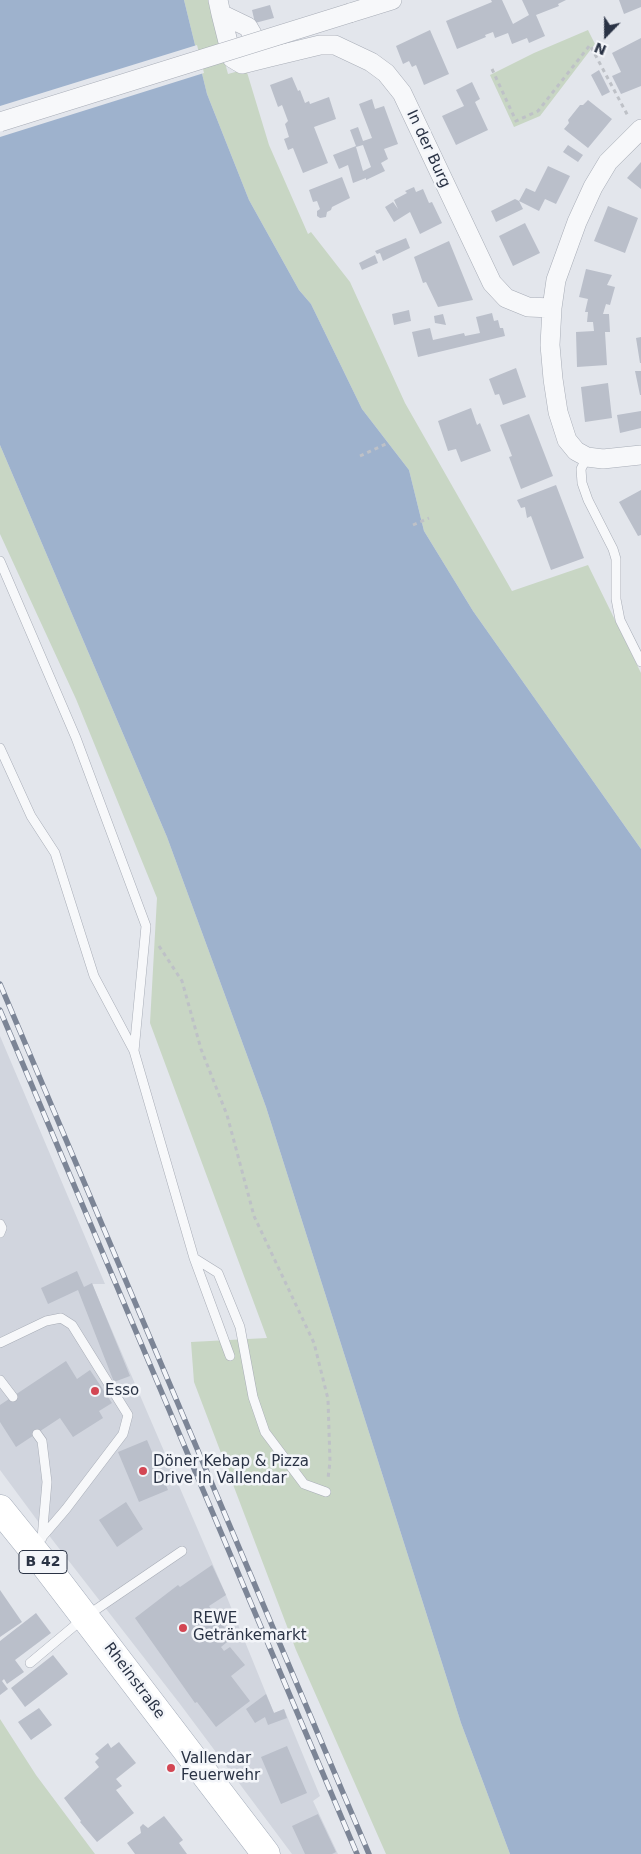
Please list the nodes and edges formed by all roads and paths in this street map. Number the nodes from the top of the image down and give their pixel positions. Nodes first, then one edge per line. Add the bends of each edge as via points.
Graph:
1 (392, 0) edge
2 (219, 7) edge
3 (266, 58) junction
4 (492, 69) dead end
5 (0, 122) edge
6 (639, 130) edge
7 (552, 308) junction
8 (388, 443) dead end
9 (641, 455) edge
10 (360, 456) dead end
11 (587, 457) junction
12 (429, 518) dead end
13 (413, 525) dead end
14 (0, 560) edge
15 (641, 662) edge
16 (0, 748) edge
17 (146, 926) junction
18 (134, 1052) junction
19 (0, 1224) edge
20 (0, 1232) edge
21 (194, 1258) junction
22 (0, 1343) edge
23 (230, 1356) dead end
24 (0, 1380) edge
25 (13, 1397) dead end
26 (37, 1434) dead end
27 (326, 1492) joint
28 (0, 1509) edge
29 (42, 1549) junction
30 (182, 1551) dead end
31 (85, 1617) junction
32 (30, 1662) dead end
33 (266, 1854) edge

1 - 5 street, bridge
2 - 3 street via 248,27
2 - 3 street via 232,58 242,64
3 - 7 street, In der Burg via 320,45 335,45 386,73 402,93 492,283 506,298 528,307
4 - 6 path via 516,121 538,111 590,45
6 - 7 street via 608,162 593,187 556,280
7 - 11 street via 550,345 558,412 567,440 576,451
8 - 10 path
9 - 11 street via 603,459
11 - 15 lane via 581,469 582,483 613,549 620,620
12 - 13 path
14 - 17 lane via 76,738
16 - 18 lane via 31,816 55,853 94,976
17 - 18 lane
17 - 27 path via 182,981 201,1050 227,1115 254,1216 314,1343 328,1400 330,1462
18 - 21 lane
19 - 20 lane
21 - 23 lane
21 - 27 lane via 218,1273 240,1328 253,1397 265,1432 304,1484
22 - 29 lane via 46,1321 61,1318 72,1325 128,1415 123,1434 66,1509
24 - 25 lane
26 - 29 lane via 42,1441 47,1482
28 - 29 main road, Rheinstraße / B 42
29 - 31 main road, Rheinstraße / B 42
30 - 31 lane
31 - 32 lane
31 - 33 main road, Rheinstraße / B 42

